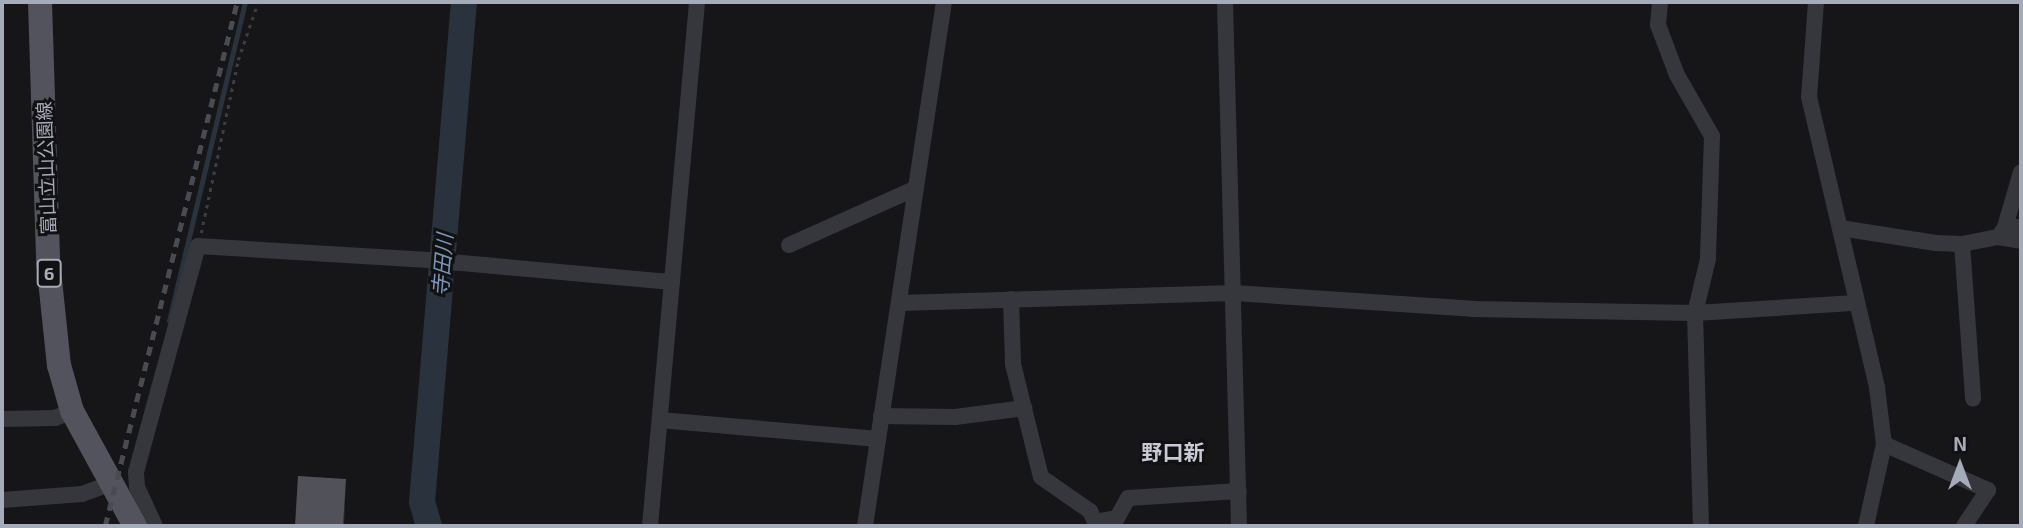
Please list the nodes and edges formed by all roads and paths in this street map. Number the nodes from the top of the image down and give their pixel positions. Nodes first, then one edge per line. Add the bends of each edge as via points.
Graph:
1 (40, 2) edge
2 (258, 2) edge
3 (697, 2) edge
4 (944, 2) edge
5 (1225, 2) edge
6 (1660, 2) edge
7 (1816, 2) edge
8 (2021, 172) edge
9 (914, 189) junction
10 (1840, 228) junction
11 (2008, 230) edge
12 (2021, 241) edge
13 (789, 244) dead end
14 (1962, 244) junction
15 (198, 246) junction
16 (673, 282) junction
17 (1234, 293) junction
18 (1011, 299) junction
19 (900, 303) junction
20 (1856, 303) junction
21 (1695, 313) junction
22 (1973, 399) dead end
23 (1024, 408) junction
24 (72, 411) junction
25 (881, 416) junction
26 (2, 419) edge
27 (660, 420) junction
28 (878, 439) junction
29 (1884, 444) junction
30 (112, 483) junction
31 (1239, 491) junction
32 (2, 499) edge
33 (1096, 524) edge
34 (135, 526) edge
35 (155, 526) edge
36 (650, 526) edge
37 (865, 526) edge
38 (1240, 526) edge
39 (1700, 526) edge
40 (1866, 526) edge
41 (1964, 526) edge

1 - 24 main road, 富山立山公園線 / 6 via 52,318
2 - 15 path via 238,60
3 - 16 street
4 - 9 street
5 - 17 street
6 - 21 street via 1658,25 1677,75 1712,136 1708,259
7 - 10 street via 1810,97
8 - 11 street
9 - 13 street
9 - 19 street
10 - 14 street
10 - 20 street
11 - 12 street
11 - 14 street
14 - 22 street
15 - 16 street
15 - 35 street via 136,472 137,487
16 - 27 street
17 - 18 street
17 - 21 street via 1472,309
17 - 31 street
18 - 19 street
18 - 23 street via 1013,364
19 - 25 street
20 - 21 street
20 - 29 street via 1877,388
21 - 39 street
23 - 25 street via 954,417
23 - 33 street via 1041,477 1090,511
24 - 26 street via 55,418
24 - 30 main road, 富山立山公園線 / 6
25 - 28 street
27 - 28 street
27 - 36 street
28 - 37 street
29 - 40 street
29 - 41 street via 1988,490
30 - 32 street via 82,494
30 - 34 main road, 富山立山公園線 / 6
31 - 33 street via 1128,498 1117,518
31 - 38 street

